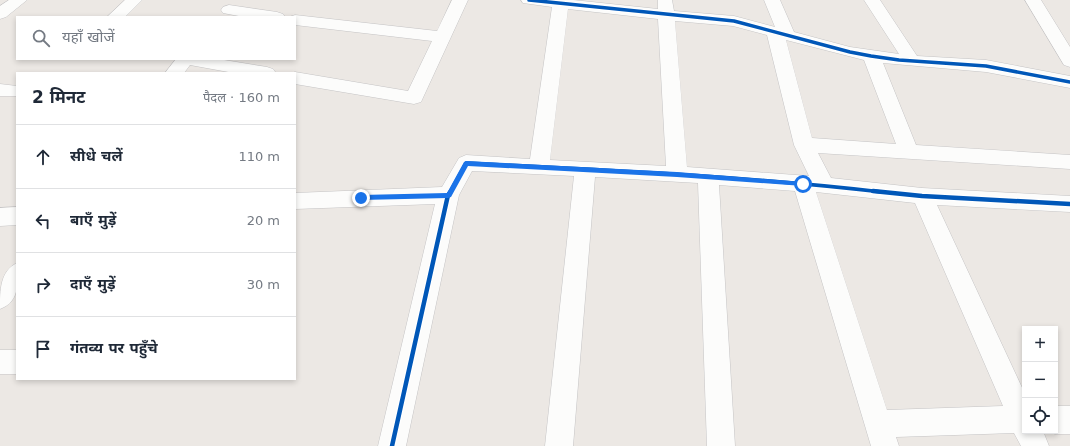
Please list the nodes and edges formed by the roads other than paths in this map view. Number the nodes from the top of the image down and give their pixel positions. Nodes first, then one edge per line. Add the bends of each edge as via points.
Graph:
1 (19, 0) edge
2 (134, 0) edge
3 (460, 0) edge
4 (529, 0) edge
5 (772, 0) edge
6 (872, 0) edge
7 (1033, 0) edge
8 (561, 2) edge
9 (665, 8) edge
10 (230, 9) edge
11 (0, 14) edge
12 (117, 16) edge
13 (271, 16) edge
14 (16, 17) edge
15 (296, 20) edge
16 (781, 34) junction
17 (443, 37) junction
18 (871, 56) junction
19 (185, 60) edge
20 (192, 60) edge
21 (912, 61) junction
22 (1070, 61) edge
23 (175, 72) edge
24 (261, 72) edge
25 (296, 78) edge
26 (1070, 82) edge
27 (804, 145) junction
28 (909, 152) junction
29 (1070, 162) edge
30 (539, 166) junction
31 (585, 169) junction
32 (677, 174) junction
33 (708, 177) junction
34 (813, 185) junction
35 (448, 195) junction
36 (922, 196) junction
37 (296, 201) edge
38 (1067, 209) edge
39 (16, 216) edge
40 (0, 217) edge
41 (16, 274) edge
42 (0, 298) edge
43 (0, 362) edge
44 (16, 362) edge
45 (1022, 417) edge
46 (1058, 420) edge
47 (1070, 420) edge
48 (1022, 424) edge
49 (1030, 434) edge
50 (881, 435) edge
51 (392, 446) edge
52 (559, 446) edge
53 (721, 446) edge
54 (1035, 446) edge

1 - 11 street
2 - 12 street
3 - 17 street
4 - 8 street
5 - 16 street
6 - 21 street
7 - 22 street
8 - 9 street
8 - 30 street
9 - 16 street via 734,21
9 - 32 street
10 - 13 street
11 - 14 street
15 - 17 street
16 - 18 street
16 - 27 street
17 - 25 street via 414,98
18 - 21 street
18 - 28 street
19 - 23 street
20 - 24 street
21 - 26 street via 986,66
27 - 28 street
27 - 34 street
28 - 29 street
30 - 31 street
30 - 35 street via 466,163
31 - 32 street
31 - 52 street
32 - 33 street
33 - 34 street
33 - 53 street
34 - 36 street
34 - 50 street
35 - 37 street
35 - 51 street
36 - 38 street
36 - 45 street
39 - 40 street
41 - 42 street
43 - 44 street
46 - 47 street
48 - 50 street
49 - 54 street

